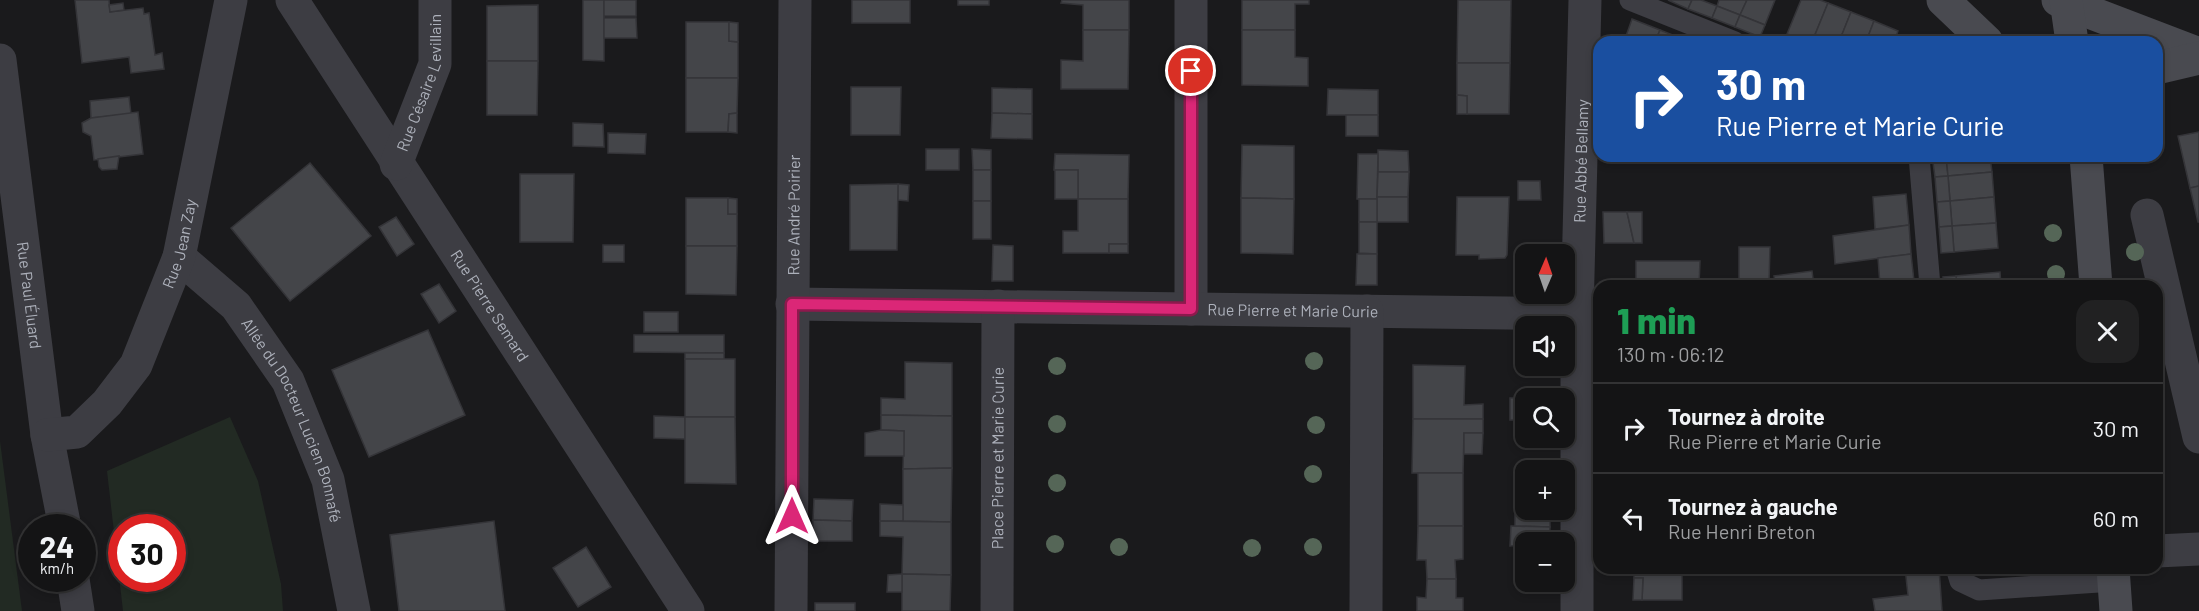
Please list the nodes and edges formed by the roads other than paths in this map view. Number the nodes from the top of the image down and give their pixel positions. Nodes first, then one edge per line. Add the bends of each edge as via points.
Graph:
1 (231, 0) edge
2 (292, 0) edge
3 (435, 0) edge
4 (795, 0) edge
5 (1191, 0) edge
6 (1585, 0) edge
7 (1630, 0) edge
8 (1943, 0) edge
9 (2064, 1) edge
10 (1720, 36) edge
11 (1982, 36) edge
12 (2071, 36) edge
13 (2150, 36) edge
14 (2163, 41) edge
15 (2199, 56) edge
16 (0, 60) edge
17 (2163, 66) edge
18 (1920, 162) edge
19 (2086, 162) edge
20 (396, 164) junction
21 (2147, 215) dead end
22 (179, 257) junction
23 (1929, 280) edge
24 (2096, 280) edge
25 (2162, 280) edge
26 (2163, 283) edge
27 (792, 304) junction
28 (998, 306) junction
29 (1191, 309) junction
30 (1368, 311) junction
31 (1577, 314) junction
32 (47, 435) junction
33 (2199, 437) edge
34 (62, 514) edge
35 (2199, 549) edge
36 (2163, 550) edge
37 (1958, 574) edge
38 (2114, 587) edge
39 (75, 592) edge
40 (78, 611) edge
41 (354, 611) edge
42 (688, 611) edge
43 (791, 611) edge
44 (997, 611) edge
45 (1366, 611) edge
46 (1577, 611) edge

1 - 22 street, Rue Jean Zay
2 - 20 street, Rue Pierre Semard
3 - 20 street, Rue Césaire Levillain via 435,64
4 - 27 street, Rue André Poirier
5 - 29 street
6 - 31 street, Rue Abbé Bellamy
7 - 10 lane
8 - 11 main road
9 - 12 main road
9 - 13 main road
14 - 15 main road
15 - 17 main road
16 - 32 street, Rue Paul Éluard
18 - 23 lane
19 - 24 main road
20 - 42 street, Rue Pierre Semard
21 - 25 street
22 - 32 street, Rue Jean Zay via 136,365 107,403 77,432
22 - 41 street, Allée du Docteur Lucien Bonnafé via 236,306 288,381 328,480
26 - 33 street
27 - 28 street, Rue Pierre et Marie Curie
27 - 43 street, Rue André Poirier
28 - 29 street, Rue Pierre et Marie Curie
28 - 44 street, Place Pierre et Marie Curie
29 - 30 street, Rue Pierre et Marie Curie
30 - 31 street, Rue Pierre et Marie Curie
30 - 45 street
31 - 46 street, Rue Abbé Bellamy
32 - 34 street, Rue Paul Éluard
35 - 36 street
37 - 38 lane via 1960,581 1979,590
39 - 40 street

